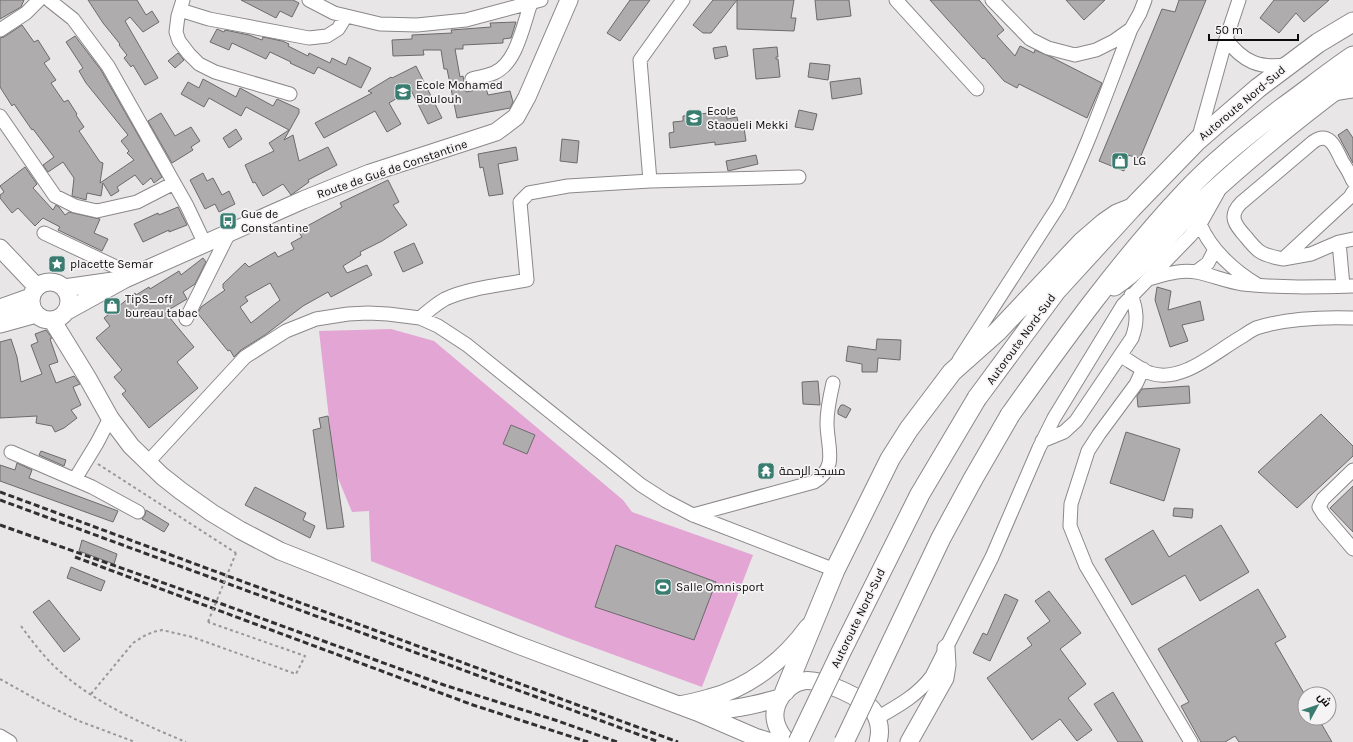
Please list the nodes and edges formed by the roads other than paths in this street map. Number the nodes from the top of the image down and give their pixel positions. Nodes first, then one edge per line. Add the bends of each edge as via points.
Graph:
1 (39, 0) edge
2 (48, 0) edge
3 (309, 0) edge
4 (569, 0) edge
5 (683, 0) edge
6 (896, 0) edge
7 (992, 0) edge
8 (1145, 0) edge
9 (1239, 0) edge
10 (536, 1) edge
11 (182, 5) edge
12 (346, 16) junction
13 (1353, 22) edge
14 (1131, 29) junction
15 (0, 30) edge
16 (1226, 39) junction
17 (1353, 56) edge
18 (1290, 64) junction
19 (1353, 76) edge
20 (472, 78) dead end
21 (977, 89) dead end
22 (1353, 91) edge
23 (290, 94) dead end
24 (1331, 94) junction
25 (0, 116) edge
26 (1198, 140) junction
27 (799, 177) dead end
28 (650, 181) junction
29 (1353, 181) edge
30 (174, 183) junction
31 (1223, 183) junction
32 (1353, 192) edge
33 (1132, 208) junction
34 (1200, 224) junction
35 (44, 232) dead end
36 (229, 233) junction
37 (1353, 239) edge
38 (1339, 242) junction
39 (205, 244) junction
40 (0, 248) edge
41 (1215, 249) junction
42 (1283, 258) junction
43 (0, 262) edge
44 (1196, 272) junction
45 (130, 278) junction
46 (1148, 279) junction
47 (1259, 285) junction
48 (1348, 286) edge
49 (64, 288) junction
50 (1102, 292) junction
51 (33, 293) junction
52 (1131, 295) junction
53 (0, 308) edge
54 (36, 314) junction
55 (62, 315) junction
56 (420, 318) junction
57 (1353, 318) edge
58 (186, 319) dead end
59 (0, 324) edge
60 (1121, 356) junction
61 (1143, 369) junction
62 (952, 372) junction
63 (833, 383) dead end
64 (110, 418) junction
65 (1042, 441) junction
66 (11, 452) dead end
67 (148, 462) junction
68 (1353, 470) edge
69 (75, 479) junction
70 (138, 512) dead end
71 (693, 515) junction
72 (1353, 549) edge
73 (835, 570) junction
74 (815, 619) junction
75 (946, 648) junction
76 (783, 694) junction
77 (678, 705) junction
78 (697, 712) junction
79 (880, 734) edge
80 (0, 736) edge
81 (10, 742) edge
82 (771, 742) edge
83 (787, 742) edge
84 (798, 742) edge
85 (844, 742) edge
86 (909, 742) edge
87 (1191, 742) edge

1 - 15 street via 26,13
2 - 30 street via 73,19 108,66
3 - 12 street via 334,13
4 - 36 main road, Route de Gué de Constantine via 516,117 496,132 370,173
5 - 28 street via 640,60
6 - 21 street
7 - 14 street via 1030,39 1048,48 1075,55 1096,50
8 - 14 street
9 - 16 street
10 - 12 street via 466,20 417,25 380,24
10 - 20 street via 512,56 503,67 494,74
11 - 12 street via 209,19 309,38 327,36 338,29
11 - 23 street via 176,32 182,46 199,64 215,72
13 - 18 highway, Autoroute Nord-Sud
14 - 62 street via 1059,205
16 - 18 street via 1233,49 1254,63 1266,66
16 - 26 street
17 - 50 highway via 1236,144 1187,191 1134,250
18 - 26 highway, Autoroute Nord-Sud
19 - 24 highway
22 - 24 street
24 - 31 highway
25 - 30 street via 55,196 75,206 97,212 124,206
26 - 33 highway, Autoroute Nord-Sud
27 - 28 street
28 - 56 street via 568,186 530,192 520,202 527,280 459,294 444,300
29 - 42 street via 1333,143 1320,138 1237,207 1234,218 1238,229 1259,251
30 - 39 street via 188,206
31 - 34 street
31 - 50 highway via 1192,211 1135,271
32 - 42 street
33 - 62 highway via 1117,214 1092,232 997,332
33 - 84 highway, Autoroute Nord-Sud, bridge via 1056,292 977,398 913,507
34 - 41 street
34 - 46 street
35 - 45 street
36 - 39 main road, Route de Gué de Constantine
36 - 58 street
37 - 38 street
38 - 42 street via 1311,254
38 - 48 street
39 - 45 main road, Route de Gué de Constantine
40 - 51 main road
41 - 44 street via 1208,263
41 - 47 street via 1244,276
43 - 51 main road
44 - 46 street via 1177,272
44 - 47 street via 1228,282
45 - 49 main road, Route de Gué de Constantine
45 - 55 main road, Route de Gué de Constantine
46 - 52 street
47 - 48 street
49 - 51 main road via 54,282 42,284
49 - 55 main road via 69,305
50 - 85 highway, bridge via 1010,415 973,479 941,538
51 - 53 main road
51 - 54 main road via 31,303
52 - 60 street via 1137,316 1136,327
52 - 65 street via 1115,316
54 - 55 main road via 46,320
54 - 59 main road
55 - 64 main road via 87,376
56 - 67 street via 388,314 348,314 316,318 286,331 245,357
56 - 71 street via 438,326 467,345 641,485
57 - 61 street via 1321,318 1255,328 1190,369 1162,376
60 - 61 street
60 - 65 street via 1076,422 1064,432
61 - 87 street via 1136,384 1088,451 1071,504 1070,526 1086,566
62 - 73 highway via 890,459
63 - 71 street via 827,423 830,464 824,475 808,484
64 - 67 main road via 131,446
64 - 69 street
65 - 75 street via 994,552
66 - 69 street
67 - 77 main road via 176,488 212,513 280,551
68 - 72 street via 1323,499 1320,507
69 - 70 street
71 - 73 street
73 - 74 highway
74 - 76 highway
74 - 77 main road via 799,640 758,676 735,689
75 - 79 street via 927,683
75 - 86 main road via 945,678
76 - 78 main road via 740,708
76 - 79 main road via 793,685 803,681 814,680 824,683 869,706
76 - 83 main road via 776,709 776,722
77 - 78 main road
78 - 82 main road
80 - 81 street

